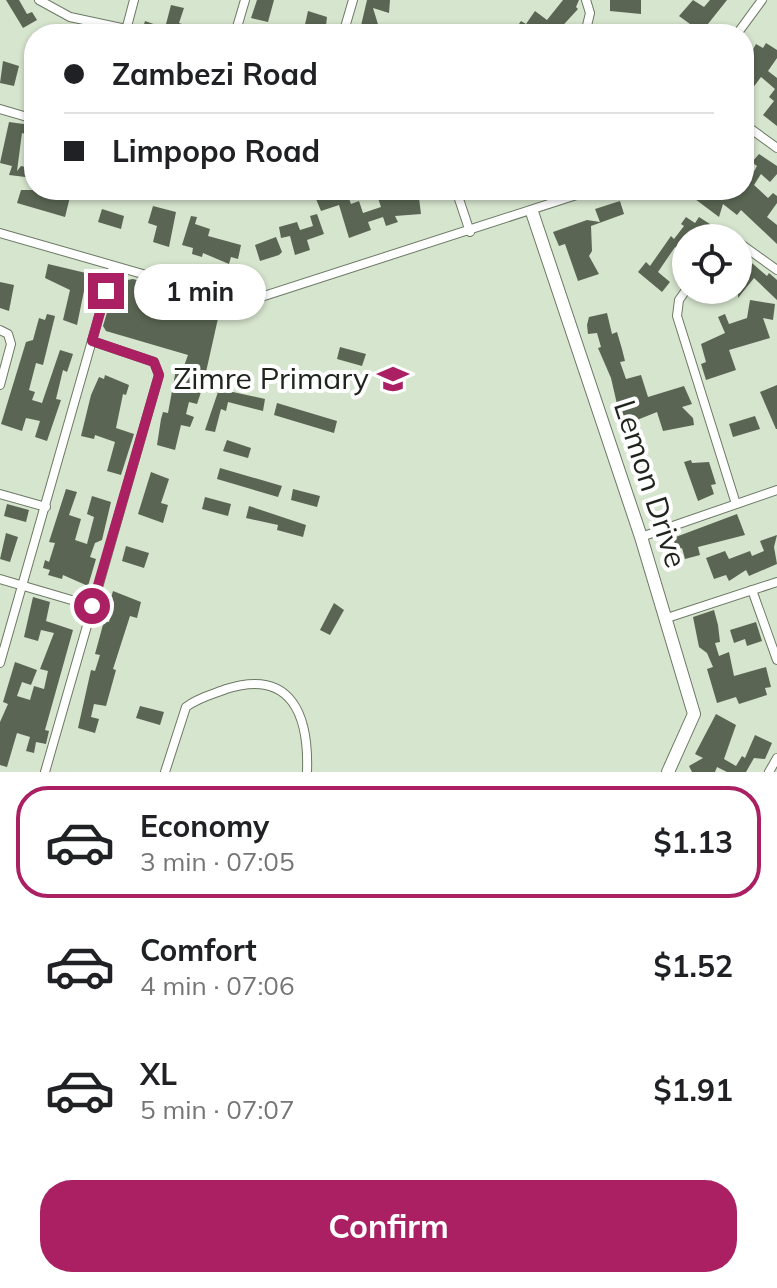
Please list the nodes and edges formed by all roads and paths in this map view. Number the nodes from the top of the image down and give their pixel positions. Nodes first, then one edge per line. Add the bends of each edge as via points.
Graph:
1 (39, 0) edge
2 (134, 0) edge
3 (245, 0) edge
4 (353, 0) edge
5 (586, 0) edge
6 (762, 0) edge
7 (96, 24) edge
8 (127, 24) edge
9 (238, 24) edge
10 (346, 24) edge
11 (587, 24) edge
12 (744, 24) edge
13 (0, 109) edge
14 (24, 116) edge
15 (754, 131) edge
16 (777, 148) edge
17 (459, 200) edge
18 (565, 200) edge
19 (532, 212) junction
20 (470, 232) junction
21 (0, 233) edge
22 (752, 252) edge
23 (113, 267) junction
24 (777, 270) edge
25 (678, 304) edge
26 (0, 330) edge
27 (92, 341) junction
28 (0, 385) edge
29 (777, 490) edge
30 (0, 494) edge
31 (736, 504) junction
32 (46, 507) junction
33 (641, 537) junction
34 (0, 579) edge
35 (777, 582) edge
36 (22, 585) junction
37 (752, 590) junction
38 (92, 606) junction
39 (667, 618) junction
40 (777, 660) edge
41 (0, 663) edge
42 (777, 758) edge
43 (45, 772) edge
44 (165, 772) edge
45 (307, 772) edge
46 (668, 772) edge
47 (769, 772) edge

1 - 7 street
2 - 8 street
3 - 9 street
4 - 10 street
5 - 11 street
6 - 12 street
13 - 14 street
15 - 16 street
17 - 20 street
18 - 19 street
19 - 20 street
19 - 33 street, Lemon Drive
20 - 23 street via 255,299 226,298
21 - 23 street
22 - 24 street
23 - 27 street
25 - 31 street via 677,316
26 - 28 street via 11,344
27 - 32 street
27 - 38 street via 154,362 160,371
29 - 31 street
30 - 32 street
31 - 33 street
32 - 36 street
33 - 39 street, Lemon Drive
34 - 36 street
35 - 37 street
36 - 38 street
36 - 41 street
37 - 39 street
37 - 40 street
38 - 43 street
39 - 46 street, Lemon Drive via 694,714
42 - 47 street
44 - 45 street via 186,707 259,681 280,690 295,708 308,738

